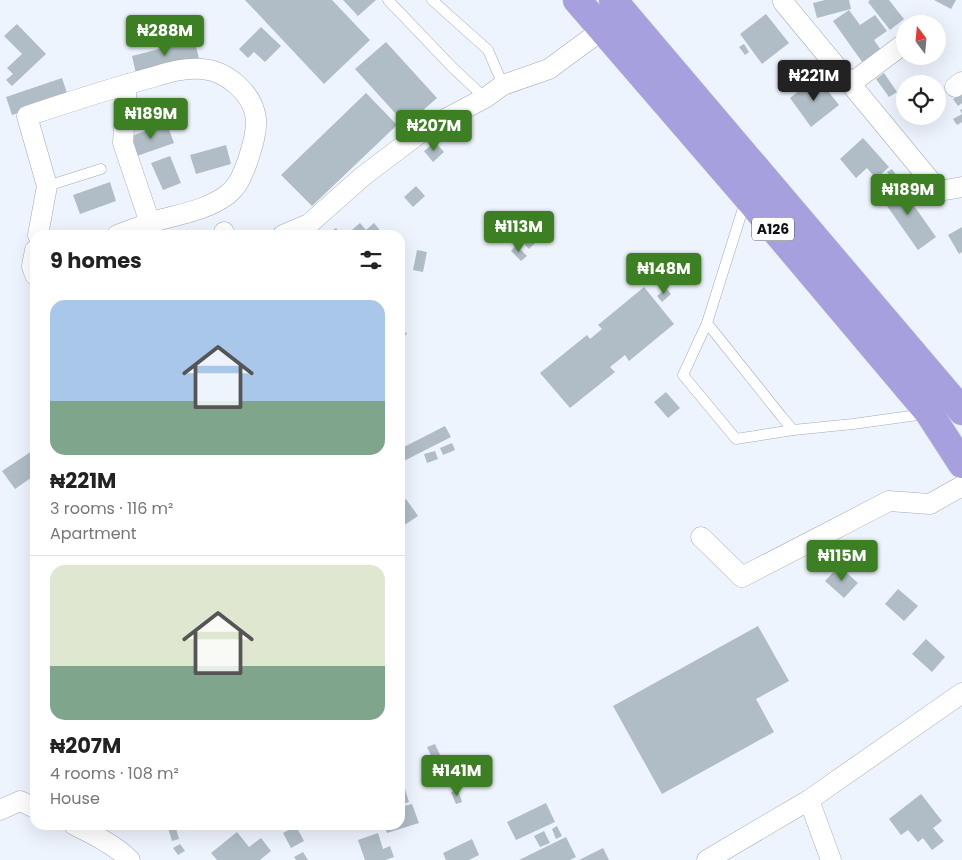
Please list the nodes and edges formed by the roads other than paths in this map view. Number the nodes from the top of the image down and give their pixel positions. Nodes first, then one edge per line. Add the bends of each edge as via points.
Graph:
1 (432, 0) edge
2 (577, 0) edge
3 (613, 0) edge
4 (390, 1) edge
5 (782, 2) dead end
6 (602, 30) junction
7 (896, 50) edge
8 (127, 84) junction
9 (850, 84) junction
10 (504, 85) junction
11 (485, 98) junction
12 (101, 168) dead end
13 (47, 186) junction
14 (962, 187) edge
15 (747, 197) junction
16 (150, 223) junction
17 (39, 230) edge
18 (131, 230) edge
19 (295, 230) edge
20 (707, 323) junction
21 (962, 411) edge
22 (929, 413) junction
23 (793, 430) junction
24 (962, 464) edge
25 (962, 486) edge
26 (701, 538) dead end
27 (962, 693) edge
28 (0, 790) edge
29 (808, 800) junction
30 (27, 804) edge
31 (0, 810) edge
32 (85, 830) edge
33 (130, 860) edge
34 (708, 860) edge
35 (831, 860) edge

1 - 10 lane via 488,50
2 - 6 highway, A126
3 - 21 highway, A126
4 - 11 lane
5 - 9 street
6 - 10 street via 549,69
6 - 15 highway, A126
7 - 9 street
8 - 13 street via 27,116
8 - 16 street via 124,143
8 - 16 street via 183,69 214,71 244,92 256,117 251,150 234,189 209,205
9 - 14 street via 939,191
10 - 11 street
11 - 19 street via 424,130 362,177 309,224
12 - 13 lane
13 - 17 street
15 - 20 lane
15 - 22 highway, A126
16 - 18 street
20 - 23 lane
20 - 23 lane via 683,375 736,439
22 - 23 lane
22 - 24 highway, A126
25 - 26 street via 930,504 889,501 742,577
27 - 29 street
28 - 30 street
29 - 34 street
29 - 35 street
30 - 31 street
32 - 33 street

